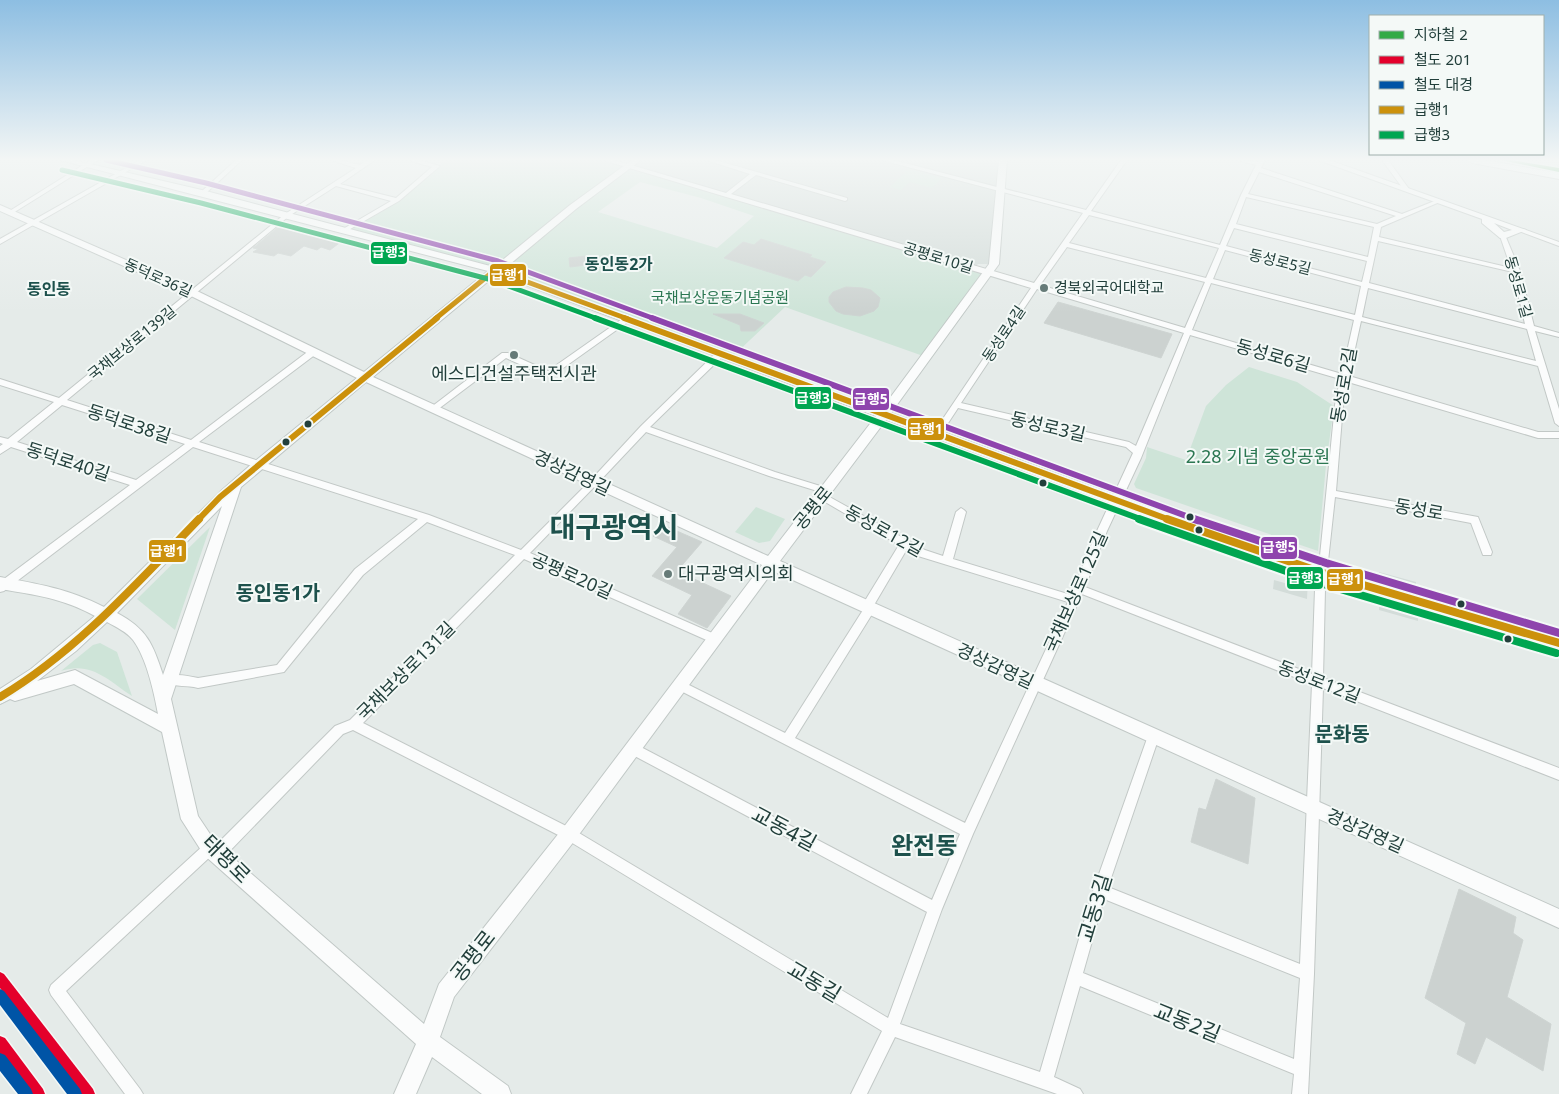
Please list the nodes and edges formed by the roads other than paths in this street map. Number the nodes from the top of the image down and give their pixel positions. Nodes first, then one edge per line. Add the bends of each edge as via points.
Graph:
1 (53, 211) edge
2 (272, 211) edge
3 (293, 211) edge
4 (378, 211) edge
5 (568, 211) edge
6 (784, 211) edge
7 (999, 211) edge
8 (1084, 211) edge
9 (1238, 211) edge
10 (1313, 211) edge
11 (1387, 211) edge
12 (1414, 211) edge
13 (1468, 211) edge
14 (11, 212) edge
15 (1088, 212) junction
16 (287, 215) junction
17 (1479, 215) junction
18 (1401, 216) junction
19 (33, 222) junction
20 (1232, 225) junction
21 (1378, 226) junction
22 (345, 230) junction
23 (1521, 230) junction
24 (1503, 236) junction
25 (1376, 238) junction
26 (0, 242) edge
27 (1066, 244) junction
28 (1559, 244) edge
29 (1224, 247) junction
30 (1370, 260) junction
31 (495, 270) junction
32 (1516, 270) junction
33 (988, 273) junction
34 (1210, 281) junction
35 (1365, 284) junction
36 (1035, 287) junction
37 (193, 293) junction
38 (1357, 318) junction
39 (628, 319) junction
40 (1530, 327) junction
41 (1188, 331) junction
42 (1559, 335) edge
43 (313, 352) junction
44 (722, 353) junction
45 (1542, 366) junction
46 (1344, 377) junction
47 (366, 378) junction
48 (0, 382) edge
49 (59, 402) junction
50 (956, 404) junction
51 (434, 408) junction
52 (884, 416) junction
53 (1559, 423) edge
54 (644, 428) junction
55 (936, 434) junction
56 (1559, 435) edge
57 (4, 442) edge
58 (190, 444) junction
59 (0, 450) edge
60 (1138, 452) junction
61 (258, 465) junction
62 (238, 482) junction
63 (593, 483) junction
64 (137, 484) junction
65 (1330, 493) junction
66 (825, 494) junction
67 (1116, 500) junction
68 (961, 512) dead end
69 (426, 518) junction
70 (905, 544) junction
71 (1487, 552) dead end
72 (522, 554) junction
73 (947, 561) junction
74 (771, 563) junction
75 (1322, 573) junction
76 (2, 585) edge
77 (1079, 589) junction
78 (1074, 600) junction
79 (869, 607) junction
80 (106, 615) junction
81 (715, 640) junction
82 (1559, 643) edge
83 (170, 680) junction
84 (1316, 681) junction
85 (1035, 684) junction
86 (681, 686) junction
87 (0, 698) edge
88 (163, 699) junction
89 (354, 724) junction
90 (170, 728) junction
91 (1153, 737) junction
92 (787, 740) junction
93 (633, 749) junction
94 (1559, 774) edge
95 (1314, 808) junction
96 (968, 831) junction
97 (569, 834) junction
98 (214, 851) junction
99 (1100, 891) junction
100 (935, 909) junction
101 (1559, 919) edge
102 (1307, 974) junction
103 (1075, 977) junction
104 (891, 1028) junction
105 (428, 1041) junction
106 (1300, 1069) junction
107 (1045, 1081) junction
108 (135, 1094) edge
109 (405, 1094) edge
110 (500, 1094) edge
111 (860, 1094) edge
112 (1075, 1094) edge
113 (1300, 1094) edge

1 - 19 street
2 - 16 main road
3 - 16 street, 국채보상로139길
4 - 22 street
5 - 31 main road
6 - 33 street, 공평로10길
7 - 33 main road, 공평로 via 994,264
8 - 15 street, 동성로5길
9 - 20 street
10 - 21 street
11 - 18 street
12 - 18 street
13 - 17 main road, 동성로1길
14 - 19 main road, 동덕로36길
15 - 27 street, 동성로4길
15 - 29 street, 동성로5길
16 - 22 main road
16 - 37 street, 국채보상로139길
17 - 23 main road, 동성로1길
17 - 24 main road
18 - 21 street
19 - 26 street
19 - 37 main road, 동덕로36길
20 - 29 street
20 - 30 street
21 - 25 street, 동성로2길
22 - 31 main road
23 - 24 main road, 동성로1길
23 - 28 street, 동성로1길
24 - 32 street, 동성로1길
25 - 30 street, 동성로2길
25 - 32 street
27 - 34 street
27 - 36 street, 동성로4길
29 - 34 street
29 - 35 street, 동성로5길
30 - 35 street, 동성로2길
31 - 39 main road
31 - 47 main road
32 - 40 street, 동성로1길
33 - 36 street, 동성로6길
33 - 52 main road, 공평로
34 - 38 street
34 - 41 street
35 - 38 street, 동성로2길
35 - 40 street, 동성로5길
36 - 41 street, 동성로6길
36 - 50 street, 동성로4길
37 - 43 main road, 동덕로36길
37 - 49 street, 국채보상로139길
38 - 45 street
38 - 46 street, 동성로2길
39 - 44 main road
39 - 51 street via 549,374 505,355
40 - 42 street, 동성로5길
40 - 45 street
41 - 46 street, 동성로6길
41 - 60 street
43 - 47 main road, 동덕로36길
43 - 58 street
44 - 52 main road
44 - 54 street, 국채보상로131길
45 - 53 street
46 - 56 street, 동성로6길 via 1538,435
46 - 65 street, 동성로2길
47 - 51 main road, 경상감영길
47 - 61 main road
48 - 49 street, 동덕로38길
49 - 57 street, 국채보상로139길
49 - 58 street, 동덕로38길
50 - 55 street, 동성로4길
50 - 60 street, 동성로3길 via 1129,445
51 - 63 main road, 경상감영길
52 - 55 main road
52 - 66 main road, 공평로
54 - 63 street, 국채보상로131길
54 - 66 street, 동성로12길
55 - 67 main road
57 - 59 street, 국채보상로139길
57 - 64 street, 동덕로40길
58 - 61 street, 동덕로38길
58 - 64 street, 태평로
60 - 67 street
61 - 62 main road
61 - 69 street, 공평로20길
62 - 80 main road
62 - 83 main road
63 - 72 street, 국채보상로131길
63 - 74 main road, 경상감영길
64 - 76 street, 태평로
65 - 71 street, 동성로 via 1475,520
65 - 75 street, 동성로2길
66 - 70 street, 동성로12길
66 - 74 main road, 공평로
67 - 75 main road
67 - 77 street, 국채보상로125길
68 - 73 street, 동성로12길
69 - 72 street, 공평로20길
69 - 83 street via 358,572 280,669 198,683
70 - 73 street, 동성로12길
70 - 79 street
72 - 81 street, 공평로20길
72 - 89 street, 국채보상로131길
73 - 78 street, 동성로12길
74 - 79 main road, 경상감영길
74 - 81 main road, 공평로
75 - 82 main road
75 - 84 street, 동성로2길
76 - 80 main road, 태평로 via 76,599
77 - 78 street, 국채보상로125길
77 - 84 street, 동성로12길
78 - 85 street, 국채보상로125길
79 - 85 main road, 경상감영길
79 - 92 street
80 - 87 main road via 30,679
80 - 88 main road, 태평로 via 138,635 149,654
81 - 86 main road, 공평로
83 - 88 main road
84 - 94 street, 동성로12길
84 - 95 street, 동성로2길
85 - 91 main road, 경상감영길
85 - 96 street
86 - 92 street
86 - 93 main road, 공평로
87 - 90 main road via 75,677
88 - 90 main road, 태평로
89 - 97 street
89 - 98 street, 국채보상로131길 via 339,730
90 - 98 main road, 태평로 via 190,819
91 - 95 main road, 경상감영길
91 - 99 street, 교동3길
92 - 96 street
93 - 97 main road, 공평로
93 - 100 street, 교동4길
95 - 101 main road, 경상감영길
95 - 102 street
96 - 100 street
97 - 104 street, 교동길
97 - 105 main road, 공평로 via 446,990
98 - 105 main road, 태평로
98 - 108 street, 국채보상로131길 via 56,990
99 - 102 street
99 - 103 street, 교동3길
100 - 104 street
102 - 106 street
103 - 106 street, 교동2길
103 - 107 street, 교동3길
104 - 107 street, 교동길
104 - 111 street
105 - 109 main road, 공평로
105 - 110 main road, 태평로
106 - 113 street
107 - 112 street, 교동길

